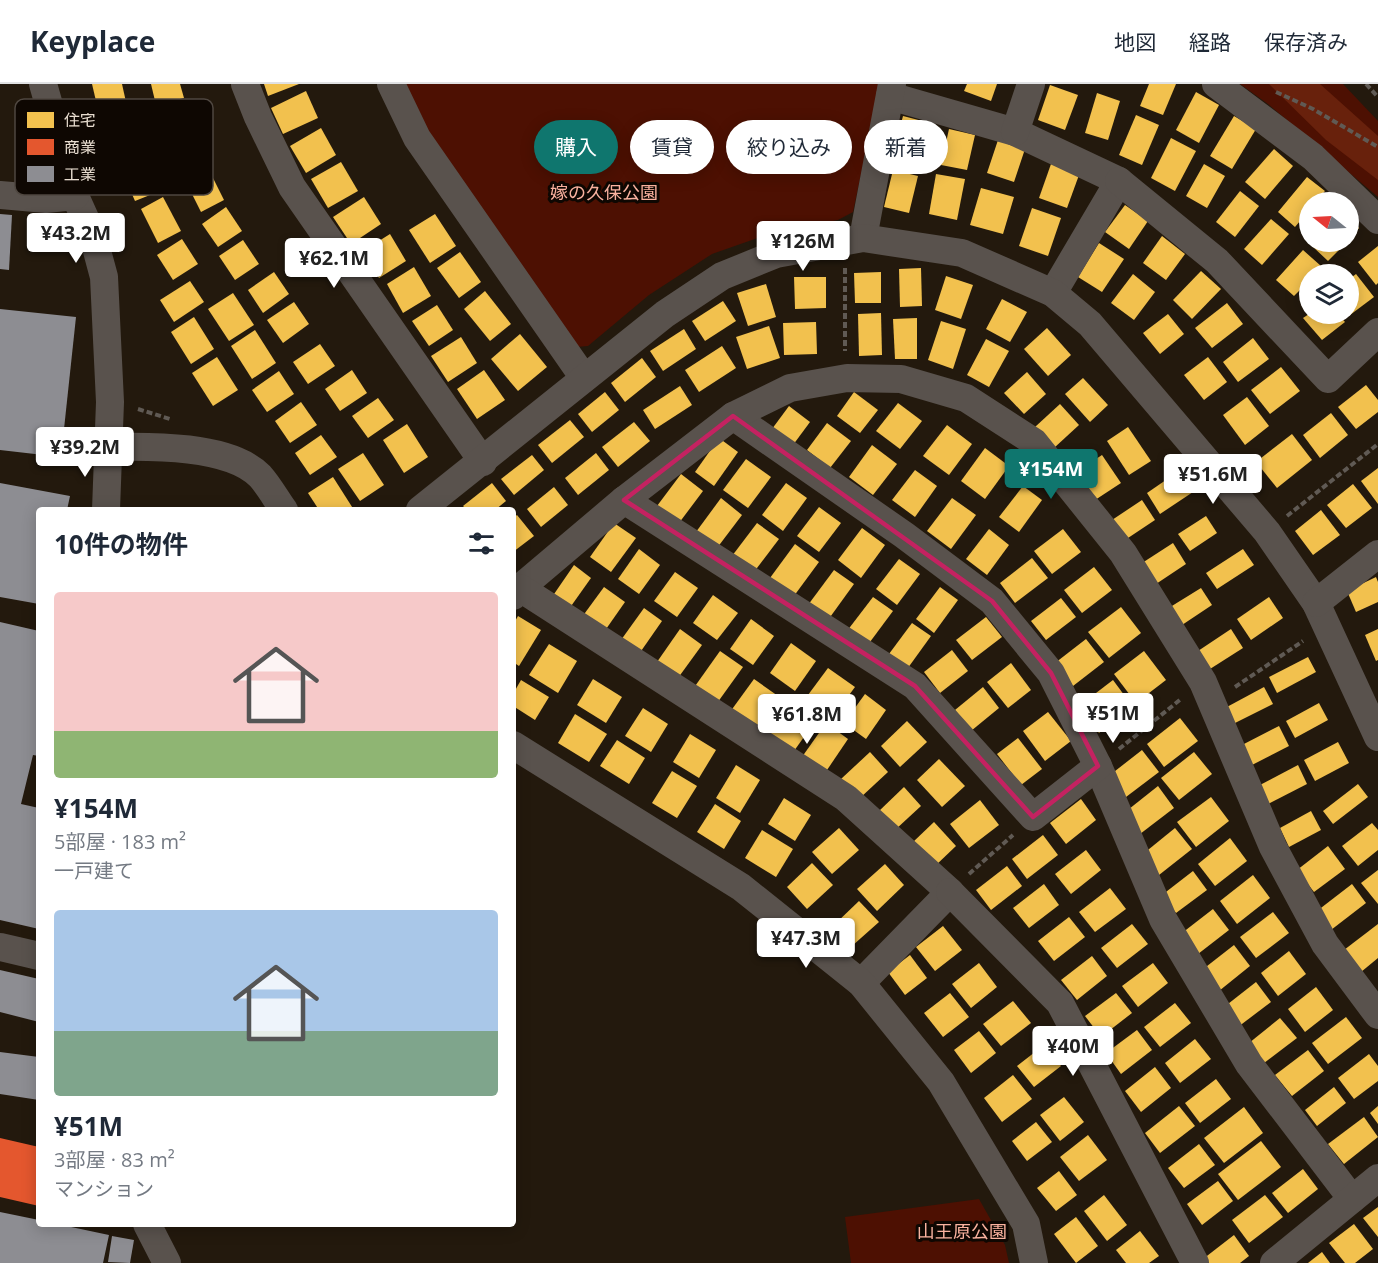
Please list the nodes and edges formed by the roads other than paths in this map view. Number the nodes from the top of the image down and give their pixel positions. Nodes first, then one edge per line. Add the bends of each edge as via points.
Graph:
1 (43, 84) edge
2 (245, 84) edge
3 (392, 84) edge
4 (1031, 84) edge
5 (1216, 84) edge
6 (891, 90) edge
7 (47, 99) edge
8 (1015, 132) junction
9 (1119, 181) junction
10 (0, 195) edge
11 (75, 196) joint
12 (1378, 220) edge
13 (854, 240) junction
14 (1053, 293) junction
15 (1378, 332) edge
16 (584, 378) junction
17 (734, 416) junction
18 (109, 447) junction
19 (483, 462) junction
20 (624, 500) junction
21 (106, 507) edge
22 (282, 507) edge
23 (424, 507) edge
24 (1378, 554) edge
25 (517, 592) edge
26 (1321, 614) junction
27 (1378, 737) edge
28 (516, 747) edge
29 (1098, 766) junction
30 (950, 892) junction
31 (0, 947) edge
32 (36, 955) edge
33 (861, 983) junction
34 (1378, 1015) edge
35 (1378, 1178) edge
36 (1352, 1199) junction
37 (148, 1227) edge
38 (166, 1263) edge
39 (1034, 1263) edge
40 (1195, 1263) edge
41 (1274, 1263) edge

1 - 7 street
2 - 19 street via 292,188
3 - 16 street via 417,138
4 - 8 street
5 - 12 street via 1313,157
6 - 8 street
6 - 13 street
8 - 9 street
9 - 14 street
9 - 15 street via 1217,261 1328,379
10 - 11 street via 46,199
11 - 18 street via 93,236 104,278
13 - 14 street via 962,252
13 - 16 street via 776,254 722,276 665,314
14 - 26 street via 1090,324 1260,523
16 - 19 street
17 - 20 street
17 - 29 street via 992,601 1051,673
17 - 34 street via 790,388 847,378 901,379 966,398 1034,442 1123,553 1207,692 1273,847 1314,925
18 - 21 street
18 - 22 street via 195,451 231,457 259,475
19 - 23 street
20 - 25 street
20 - 29 street via 915,686 1033,816
24 - 26 street
25 - 30 street via 846,798
26 - 27 street
28 - 33 street via 741,887
29 - 36 street via 1163,919 1249,1064
30 - 33 street
30 - 40 street via 1060,1003
31 - 32 street
33 - 39 street via 941,1082 1026,1224
35 - 36 street
36 - 41 street
37 - 38 street

